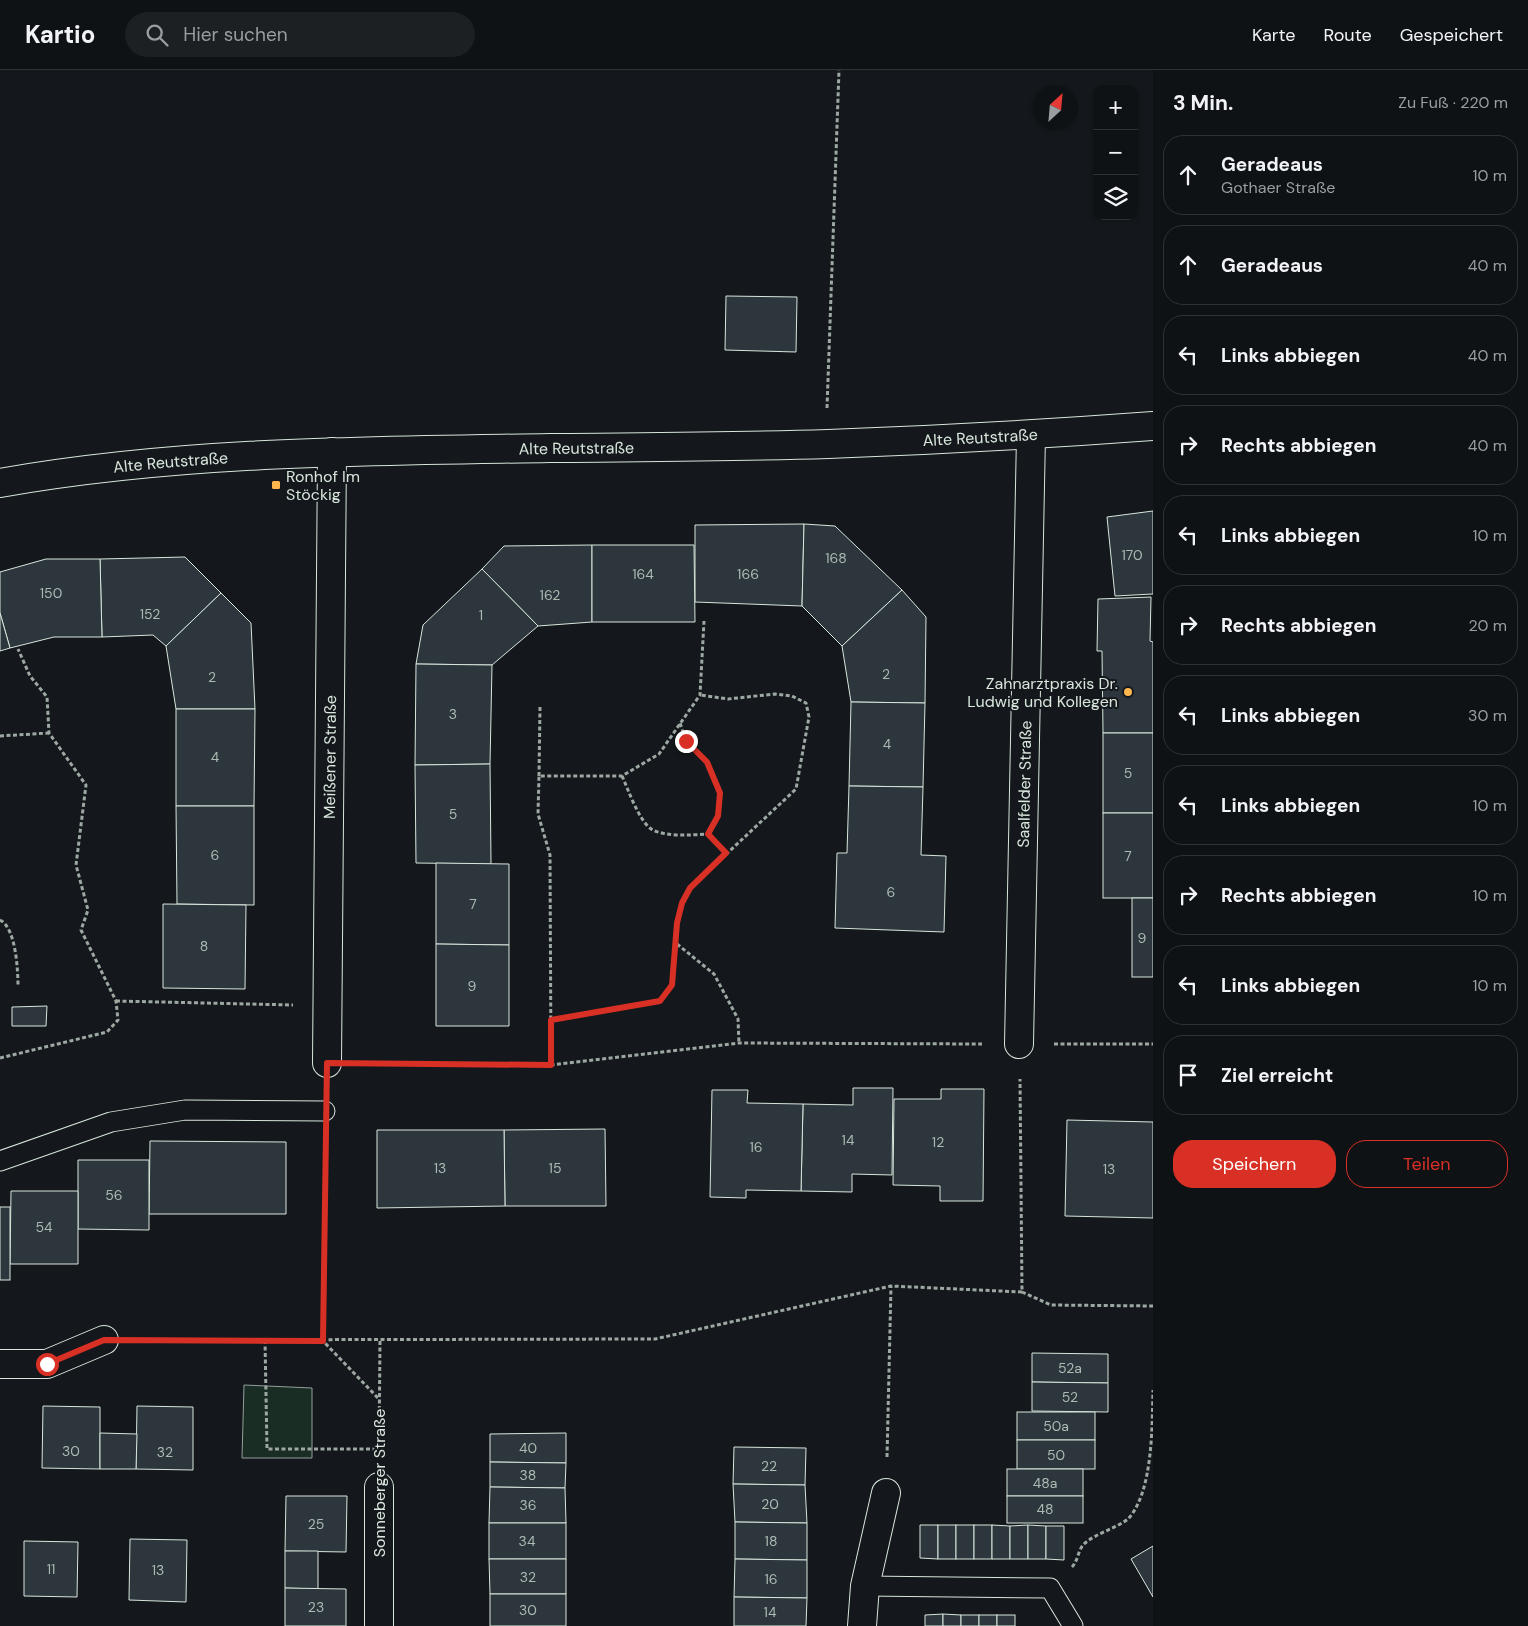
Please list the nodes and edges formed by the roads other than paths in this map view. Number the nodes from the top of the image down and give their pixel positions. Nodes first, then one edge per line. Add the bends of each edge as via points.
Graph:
1 (1153, 426) edge
2 (1031, 435) junction
3 (332, 452) junction
4 (0, 484) edge
5 (1019, 1044) road end
6 (327, 1063) road end
7 (325, 1111) road end
8 (0, 1161) edge
9 (104, 1340) road end
10 (0, 1364) edge
11 (379, 1487) road end
12 (886, 1492) road end
13 (865, 1586) junction
14 (379, 1626) edge
15 (862, 1626) edge
16 (1073, 1626) edge

1 - 2 street, Alte Reutstraße
2 - 3 street, Alte Reutstraße via 826,444
2 - 5 street, Saalfelder Straße
3 - 4 street, Alte Reutstraße via 180,460 46,475
3 - 6 street, Meißener Straße
7 - 8 lane via 185,1110 111,1122
9 - 10 street via 47,1364
11 - 14 street, Sonneberger Straße
12 - 13 street
13 - 15 street
13 - 16 lane via 1050,1588

